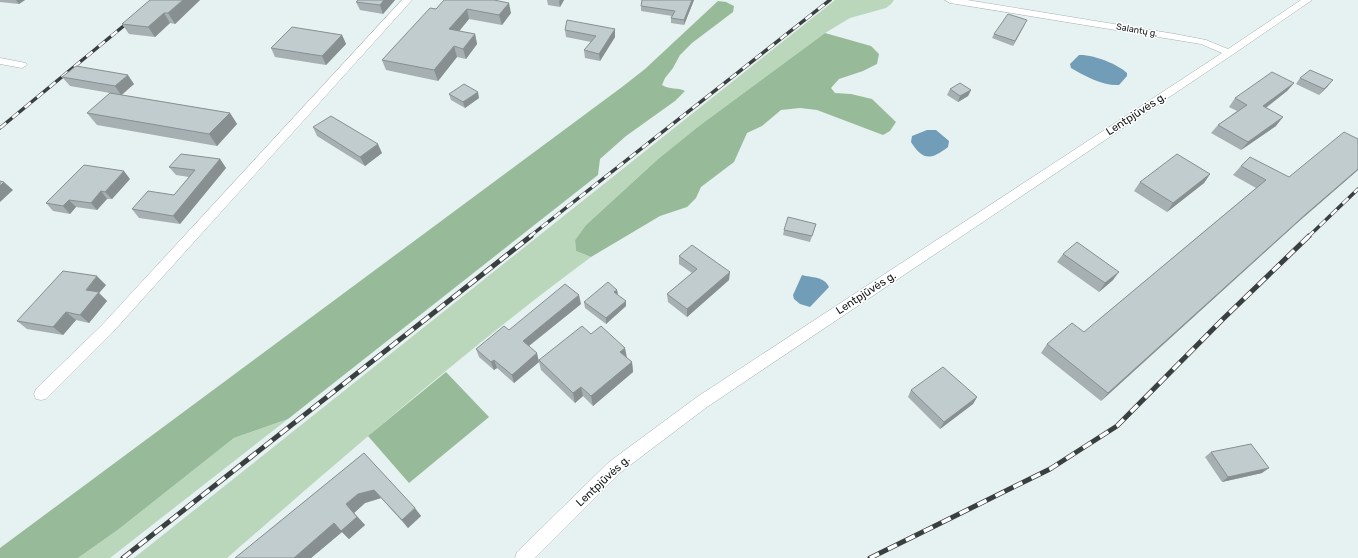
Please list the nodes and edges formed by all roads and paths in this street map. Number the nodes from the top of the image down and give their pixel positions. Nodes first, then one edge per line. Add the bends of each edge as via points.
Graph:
1 (407, 0) edge
2 (950, 0) edge
3 (1307, 0) edge
4 (1228, 53) junction
5 (0, 61) edge
6 (22, 65) dead end
7 (41, 394) dead end
8 (523, 558) edge

1 - 7 street via 107,329
2 - 4 street, Salantų g. via 1203,42
3 - 4 street
4 - 8 street, Lentpjūvės g. via 702,402 615,467
5 - 6 street

